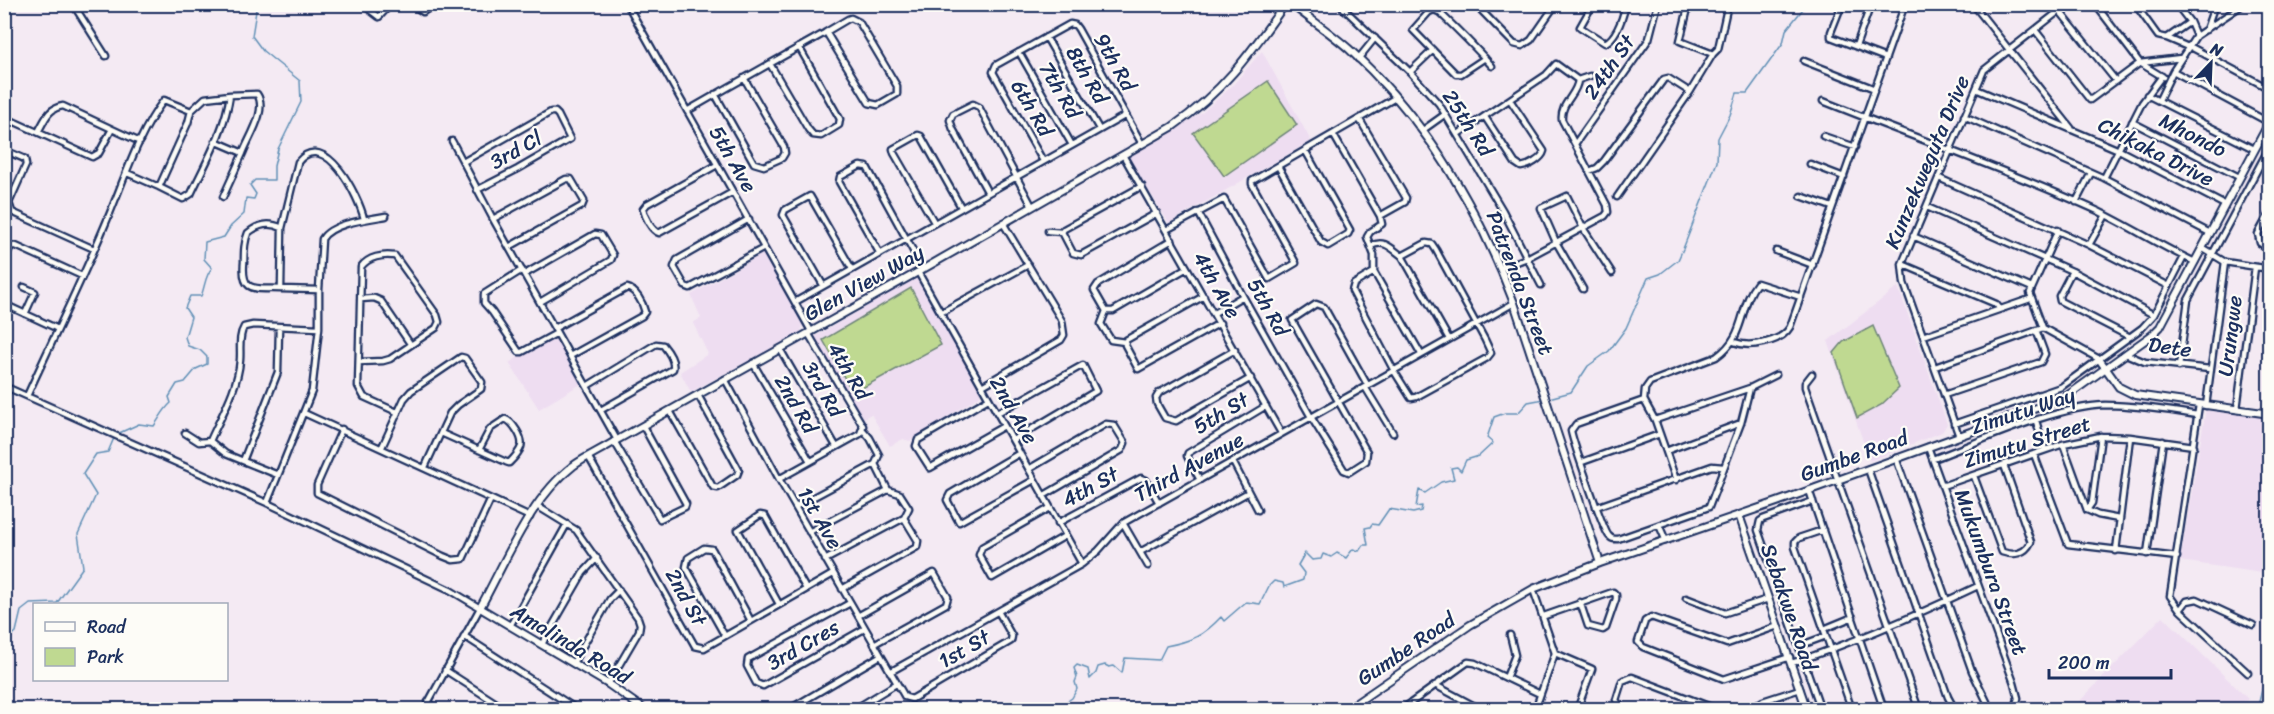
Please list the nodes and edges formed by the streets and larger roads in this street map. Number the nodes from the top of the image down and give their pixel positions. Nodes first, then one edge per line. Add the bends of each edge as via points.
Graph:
1 (73, 4) edge
2 (362, 4) edge
3 (391, 4) edge
4 (412, 4) edge
5 (434, 4) edge
6 (466, 4) edge
7 (474, 4) edge
8 (627, 4) edge
9 (1285, 4) edge
10 (1291, 4) edge
11 (1340, 4) edge
12 (1475, 4) edge
13 (1556, 4) edge
14 (1593, 4) edge
15 (1626, 4) edge
16 (1658, 4) edge
17 (1689, 4) edge
18 (1728, 4) edge
19 (1842, 4) edge
20 (1871, 4) edge
21 (1905, 4) edge
22 (1973, 4) edge
23 (2054, 4) edge
24 (2068, 4) edge
25 (2095, 4) edge
26 (2134, 4) edge
27 (2176, 4) edge
28 (2215, 4) edge
29 (2244, 4) edge
30 (2060, 12) junction
31 (2190, 22) junction
32 (2035, 30) junction
33 (2206, 30) junction
34 (826, 32) junction
35 (2196, 36) junction
36 (1046, 37) junction
37 (1375, 38) junction
38 (2168, 38) junction
39 (1856, 46) junction
40 (2189, 46) junction
41 (799, 47) junction
42 (2010, 49) junction
43 (1432, 50) junction
44 (1019, 52) junction
45 (1713, 54) junction
46 (106, 56) dead end
47 (1485, 58) junction
48 (1886, 58) junction
49 (2181, 58) junction
50 (1358, 59) junction
51 (1804, 61) dead end
52 (2140, 63) junction
53 (770, 64) junction
54 (1492, 66) dead end
55 (2173, 71) junction
56 (1410, 72) junction
57 (1590, 76) dead end
58 (2162, 76) junction
59 (744, 78) junction
60 (1578, 80) junction
61 (2169, 80) junction
62 (2116, 81) junction
63 (1976, 88) junction
64 (1875, 89) junction
65 (2270, 89) edge
66 (1689, 92) junction
67 (716, 94) junction
68 (230, 95) junction
69 (2147, 95) junction
70 (1395, 98) junction
71 (1510, 100) junction
72 (2159, 100) junction
73 (1823, 101) dead end
74 (191, 111) junction
75 (687, 111) junction
76 (1126, 115) junction
77 (1444, 115) junction
78 (1964, 116) junction
79 (4, 117) edge
80 (1485, 117) junction
81 (1866, 118) junction
82 (1360, 120) junction
83 (2132, 122) junction
84 (2269, 122) edge
85 (2072, 128) junction
86 (112, 129) junction
87 (1100, 129) junction
88 (1423, 130) junction
89 (38, 132) junction
90 (1333, 134) junction
91 (1458, 134) junction
92 (1823, 136) dead end
93 (215, 141) junction
94 (452, 141) dead end
95 (140, 142) junction
96 (1143, 144) junction
97 (1575, 144) junction
98 (1072, 145) junction
99 (2270, 146) edge
100 (1855, 147) junction
101 (1950, 149) junction
102 (2254, 149) junction
103 (4, 150) edge
104 (1305, 150) junction
105 (2119, 150) junction
106 (243, 153) junction
107 (1123, 155) junction
108 (1043, 160) junction
109 (463, 162) junction
110 (1809, 164) dead end
111 (717, 165) junction
112 (1278, 166) junction
113 (1589, 171) junction
114 (127, 173) junction
115 (2091, 173) junction
116 (1017, 176) junction
117 (1844, 177) junction
118 (2239, 177) junction
119 (1939, 178) junction
120 (2104, 178) junction
121 (1142, 186) junction
122 (159, 187) junction
123 (477, 190) junction
124 (733, 192) junction
125 (988, 193) junction
126 (1801, 196) dead end
127 (223, 197) dead end
128 (1617, 197) dead end
129 (2076, 202) junction
130 (2225, 205) junction
131 (1032, 206) junction
132 (961, 207) junction
133 (1832, 207) junction
134 (1927, 207) junction
135 (1198, 212) junction
136 (1157, 213) junction
137 (2270, 213) edge
138 (2106, 215) junction
139 (386, 216) dead end
140 (1380, 216) junction
141 (364, 219) junction
142 (493, 219) junction
143 (749, 219) junction
144 (934, 222) junction
145 (1003, 223) junction
146 (282, 228) junction
147 (1583, 228) junction
148 (1166, 230) junction
149 (2058, 230) junction
150 (1048, 231) dead end
151 (1062, 232) junction
152 (2210, 233) junction
153 (1913, 236) junction
154 (906, 238) junction
155 (1172, 240) junction
156 (1556, 242) junction
157 (2090, 245) junction
158 (1371, 246) junction
159 (509, 247) junction
160 (764, 248) junction
161 (2202, 248) junction
162 (94, 249) junction
163 (2270, 250) edge
164 (1776, 251) dead end
165 (879, 254) junction
166 (2212, 254) junction
167 (1402, 256) junction
168 (2184, 257) junction
169 (1527, 258) junction
170 (4, 259) edge
171 (2045, 259) junction
172 (2195, 262) junction
173 (2225, 262) junction
174 (1902, 264) junction
175 (1028, 265) junction
176 (1813, 265) junction
177 (1187, 267) junction
178 (2255, 267) junction
179 (1501, 268) junction
180 (852, 269) junction
181 (2270, 269) edge
182 (921, 270) junction
183 (2072, 271) junction
184 (523, 272) junction
185 (1374, 272) junction
186 (1612, 273) dead end
187 (82, 276) junction
188 (823, 285) junction
189 (1541, 285) dead end
190 (2169, 286) junction
191 (24, 287) dead end
192 (2032, 288) junction
193 (281, 289) junction
194 (1583, 289) dead end
195 (319, 290) junction
196 (1204, 296) junction
197 (1242, 296) junction
198 (1801, 297) junction
199 (361, 299) junction
200 (2030, 299) junction
201 (540, 302) junction
202 (795, 302) junction
203 (1514, 303) junction
204 (4, 304) edge
205 (2000, 309) junction
206 (1106, 311) junction
207 (942, 312) junction
208 (1215, 313) junction
209 (25, 314) junction
210 (2154, 315) junction
211 (1220, 323) junction
212 (1477, 324) junction
213 (279, 327) junction
214 (319, 328) junction
215 (2043, 328) junction
216 (58, 329) junction
217 (556, 330) junction
218 (2036, 330) junction
219 (809, 332) junction
220 (1923, 336) junction
221 (2130, 337) junction
222 (1449, 339) junction
223 (1125, 342) junction
224 (1734, 342) junction
225 (411, 345) junction
226 (780, 349) junction
227 (1235, 350) junction
228 (1421, 354) junction
229 (2126, 354) junction
230 (570, 356) junction
231 (2099, 359) junction
232 (359, 362) junction
233 (753, 363) junction
234 (1935, 367) junction
235 (2179, 367) junction
236 (2105, 369) junction
237 (2210, 369) junction
238 (1394, 371) junction
239 (1812, 374) dead end
240 (1776, 375) dead end
241 (1251, 378) junction
242 (725, 379) junction
243 (4, 386) edge
244 (587, 386) junction
245 (982, 386) junction
246 (1367, 386) junction
247 (1750, 388) junction
248 (698, 395) junction
249 (1944, 395) junction
250 (27, 396) junction
251 (988, 399) junction
252 (1644, 400) junction
253 (1339, 402) junction
254 (2203, 405) junction
255 (1266, 406) junction
256 (2237, 409) junction
257 (601, 410) junction
258 (670, 411) junction
259 (2269, 411) edge
260 (398, 412) junction
261 (304, 413) junction
262 (997, 413) junction
263 (2198, 415) junction
264 (1311, 417) junction
265 (1655, 420) junction
266 (2036, 421) junction
267 (1741, 423) junction
268 (1954, 424) junction
269 (643, 426) junction
270 (1004, 426) junction
271 (863, 428) junction
272 (342, 429) junction
273 (184, 433) dead end
274 (441, 433) junction
275 (1281, 433) junction
276 (1393, 433) dead end
277 (1660, 434) junction
278 (1959, 436) junction
279 (2101, 436) junction
280 (2130, 437) junction
281 (616, 440) junction
282 (1013, 440) junction
283 (210, 441) junction
284 (2163, 441) junction
285 (2063, 444) junction
286 (836, 446) junction
287 (2194, 446) junction
288 (382, 447) junction
289 (1928, 447) junction
290 (479, 450) junction
291 (2045, 450) junction
292 (1666, 451) junction
293 (1020, 453) junction
294 (2034, 454) junction
295 (588, 456) junction
296 (1896, 458) junction
297 (1933, 459) junction
298 (243, 461) junction
299 (810, 461) junction
300 (1233, 462) junction
301 (1582, 462) junction
302 (874, 464) junction
303 (2004, 465) junction
304 (425, 467) junction
305 (1723, 467) junction
306 (1029, 469) junction
307 (1868, 469) junction
308 (278, 475) junction
309 (1974, 476) junction
310 (779, 479) junction
311 (1838, 479) junction
312 (1034, 480) junction
313 (1200, 480) junction
314 (1676, 480) junction
315 (1942, 486) junction
316 (888, 490) junction
317 (1809, 490) junction
318 (1248, 493) junction
319 (1043, 496) junction
320 (491, 499) junction
321 (1813, 501) junction
322 (267, 503) junction
323 (1159, 503) junction
324 (537, 506) junction
325 (795, 507) junction
326 (1596, 507) junction
327 (1050, 508) junction
328 (1258, 510) dead end
329 (2087, 510) junction
330 (1738, 515) junction
331 (530, 516) junction
332 (904, 518) junction
333 (2119, 519) junction
334 (1058, 523) junction
335 (1123, 523) junction
336 (567, 524) junction
337 (1659, 525) junction
338 (1823, 530) junction
339 (809, 532) junction
340 (1065, 536) junction
341 (1759, 537) junction
342 (1666, 541) junction
343 (1748, 541) junction
344 (2116, 551) junction
345 (1140, 552) junction
346 (2147, 554) junction
347 (2177, 557) junction
348 (597, 558) junction
349 (825, 560) junction
350 (1600, 563) junction
351 (1082, 564) junction
352 (1148, 566) dead end
353 (833, 574) junction
354 (1978, 586) junction
355 (806, 589) junction
356 (842, 589) junction
357 (1533, 589) junction
358 (619, 590) junction
359 (1686, 598) dead end
360 (1768, 599) junction
361 (1947, 601) junction
362 (1580, 602) junction
363 (850, 603) junction
364 (779, 604) junction
365 (480, 608) junction
366 (2180, 610) junction
367 (999, 613) junction
368 (1918, 613) junction
369 (858, 616) junction
370 (1544, 616) junction
371 (1853, 617) junction
372 (751, 621) junction
373 (2253, 625) dead end
374 (510, 626) junction
375 (1778, 626) junction
376 (1890, 626) junction
377 (864, 628) junction
378 (1824, 629) junction
379 (1510, 635) dead end
380 (464, 636) junction
381 (725, 636) junction
382 (1826, 636) junction
383 (1861, 638) junction
384 (542, 644) junction
385 (874, 644) junction
386 (1799, 646) junction
387 (1831, 650) junction
388 (1555, 653) junction
389 (880, 656) junction
390 (1803, 659) junction
391 (1791, 660) junction
392 (573, 663) junction
393 (445, 670) junction
394 (890, 672) junction
395 (2248, 673) dead end
396 (1506, 678) junction
397 (608, 684) junction
398 (896, 684) junction
399 (1435, 685) junction
400 (1800, 689) junction
401 (1540, 694) junction
402 (905, 697) joint
403 (428, 702) junction
404 (1401, 709) edge
405 (424, 710) edge
406 (439, 710) edge
407 (507, 710) edge
408 (578, 710) edge
409 (645, 710) edge
410 (788, 710) edge
411 (853, 710) edge
412 (1346, 710) edge
413 (1482, 710) edge
414 (1535, 710) edge
415 (1577, 710) edge
416 (1628, 710) edge
417 (1719, 710) edge
418 (1750, 710) edge
419 (1807, 710) edge
420 (1821, 710) edge
421 (1852, 710) edge
422 (1884, 710) edge
423 (1919, 710) edge
424 (1955, 710) edge
425 (1991, 710) edge
426 (2015, 710) edge

1 - 46 street
2 - 3 street via 379,18
4 - 5 street via 423,12
6 - 7 street
8 - 75 street, 5th Ave
9 - 96 street, Glen View Way via 1242,65 1215,93
10 - 50 street, Patrenda Street
11 - 37 street, 25th Rd
12 - 13 street via 1514,44 1522,46 1531,40
14 - 15 street via 1580,27 1605,43 1621,21
16 - 97 street, 24th St via 1649,39
17 - 45 street via 1680,41
18 - 45 street via 1718,49
19 - 39 street via 1831,37
20 - 39 street
21 - 48 street
22 - 42 street, Chikaka Drive
23 - 30 street
24 - 30 street, Kunzekweguta Drive
25 - 52 street
26 - 38 street via 2158,36
27 - 31 street
28 - 33 street
29 - 33 street
30 - 32 street, Kunzekweguta Drive
30 - 62 street
31 - 35 street
31 - 38 street
32 - 42 street, Kunzekweguta Drive
32 - 62 street via 2090,100
33 - 35 street
34 - 34 street via 848,19 856,19 898,92 878,105 869,103
34 - 41 street
35 - 40 street
36 - 44 street
36 - 76 street, 9th Rd via 1067,25 1075,25
36 - 87 street, 8th Rd
37 - 50 street
37 - 56 street, 25th Rd
38 - 40 street
39 - 48 street
40 - 49 street
40 - 65 street
41 - 53 street
41 - 53 street via 840,118 839,125 821,136 808,129
42 - 63 street, Kunzekweguta Drive via 1984,70
42 - 85 street, Chikaka Drive
43 - 47 street via 1459,75
43 - 47 street via 1413,30 1434,10
43 - 56 street
44 - 98 street, 7th Rd
44 - 108 street, 6th Rd via 996,65 993,72
45 - 66 street
47 - 54 street
48 - 64 street
49 - 52 street
49 - 55 street
50 - 70 street, Patrenda Street
51 - 64 street
52 - 58 street
52 - 62 street
53 - 59 street
55 - 61 street
55 - 84 street
56 - 77 street, 25th Rd
57 - 60 street
58 - 61 street
58 - 69 street
59 - 67 street
59 - 67 street via 784,147 782,158 764,166 754,163
60 - 71 street via 1556,64
60 - 97 street via 1561,115
61 - 72 street
63 - 78 street, Kunzekweguta Drive
63 - 85 street, Chikaka Drive
64 - 81 street
66 - 113 street via 1664,79 1604,161
66 - 128 street
67 - 75 street
68 - 74 street via 205,98
68 - 93 street
68 - 106 street via 253,93 260,98 260,114
69 - 72 street
69 - 83 street
70 - 82 street
70 - 88 street, Patrenda Street
71 - 80 street
71 - 80 street via 1544,151 1542,156 1527,166 1515,163
72 - 102 street
73 - 81 street
74 - 95 street via 164,100
74 - 122 street
75 - 111 street, 5th Ave
76 - 87 street
76 - 96 street, 9th Rd
77 - 88 street
77 - 91 street, 25th Rd
78 - 101 street, Kunzekweguta Drive
78 - 115 street
79 - 89 street
80 - 91 street
81 - 100 street
81 - 101 street
82 - 90 street
82 - 140 street via 1407,198
83 - 105 street
83 - 118 street, Mhondo
84 - 102 street, Gumbe Road
85 - 105 street, Chikaka Drive
86 - 89 street via 63,106 50,111
86 - 89 street via 99,153 92,157
86 - 95 street
87 - 98 street
88 - 179 street, Patrenda Street via 1473,207
90 - 104 street
90 - 140 street
91 - 169 street, 25th Rd
92 - 100 street
93 - 106 street
93 - 122 street via 188,197 183,199
94 - 109 street
95 - 114 street
96 - 107 street, Glen View Way
97 - 113 street
98 - 108 street
99 - 166 street
100 - 117 street
101 - 119 street, Kunzekweguta Drive
101 - 129 street
102 - 118 street, Gumbe Road
103 - 162 street via 25,159 27,165 9,203 12,212
104 - 112 street
104 - 112 street via 1349,228 1348,234 1328,246 1323,244
105 - 120 street
105 - 130 street, Chikaka Drive
106 - 127 street
107 - 121 street, 4th Ave
107 - 131 street, Glen View Way
108 - 116 street
109 - 123 street
109 - 123 street, 3rd Cl via 551,112 558,115 570,139
110 - 117 street
111 - 124 street, 5th Ave
111 - 124 street via 647,204 643,209 654,231 659,232
112 - 135 street via 1252,184 1296,263 1269,279 1225,200
113 - 147 street via 1609,209 1605,216
114 - 122 street
114 - 162 street
115 - 120 street
115 - 129 street
116 - 125 street
116 - 125 street via 979,107 972,104 953,114 951,125
116 - 131 street
117 - 133 street
118 - 130 street, Gumbe Road
119 - 134 street, Kunzekweguta Drive
119 - 149 street
120 - 152 street
121 - 136 street, 4th Ave
121 - 151 street
123 - 142 street
124 - 143 street, 5th Ave
125 - 132 street
126 - 133 street
129 - 138 street
130 - 152 street, Gumbe Road
131 - 145 street, Glen View Way
132 - 144 street
132 - 144 street via 921,136 900,144 894,153
133 - 176 street
134 - 153 street, Kunzekweguta Drive
134 - 171 street
135 - 148 street
135 - 197 street, 5th Rd
136 - 148 street, 4th Ave
136 - 151 street via 1081,255 1073,253
137 - 163 street via 2258,234 2260,243
138 - 157 street
138 - 168 street
139 - 141 street
140 - 158 street via 1382,223 1368,235
141 - 146 street via 360,202 331,160 314,151 304,154 298,162
141 - 195 street via 325,233
142 - 159 street
142 - 159 street via 566,179 571,179 577,188 584,201 582,206
143 - 160 street, 5th Ave
143 - 160 street via 677,260 674,267 690,288
144 - 154 street
145 - 175 street
145 - 182 street, Glen View Way
146 - 193 street
146 - 193 street via 263,224 248,233 242,279 253,288
147 - 156 street
147 - 156 street via 1567,196 1541,208
147 - 186 street
148 - 155 street, 4th Ave
149 - 157 street
149 - 171 street
150 - 151 street
152 - 161 street, Gumbe Road
153 - 174 street, Kunzekweguta Drive
153 - 192 street
154 - 165 street
154 - 165 street, 2nd Ave via 867,167 860,166 840,177 839,182
154 - 182 street, 2nd Ave
155 - 177 street, 4th Ave
155 - 206 street via 1095,286
156 - 169 street
156 - 194 street
157 - 190 street
158 - 167 street via 1383,243
158 - 185 street
159 - 184 street
160 - 202 street, 5th Ave
161 - 166 street
161 - 172 street, Gumbe Road
162 - 187 street
164 - 176 street
165 - 180 street
166 - 173 street
166 - 235 street via 2188,300
167 - 212 street via 1426,243 1434,246
167 - 222 street
168 - 172 street
168 - 190 street
169 - 179 street
169 - 189 street, 25th Rd
170 - 187 street via 10,246 16,246
171 - 183 street
171 - 192 street
172 - 229 street, Gumbe Road via 2160,327
173 - 178 street
173 - 237 street
174 - 205 street
174 - 220 street, Kunzekweguta Drive via 1904,283
175 - 207 street
175 - 245 street via 1062,321 1064,335
176 - 198 street
177 - 196 street, 4th Ave
177 - 206 street via 1113,311
178 - 181 street
178 - 256 street, Urungwe
179 - 203 street, Patrenda Street
180 - 188 street
180 - 188 street via 810,196 783,215
182 - 207 street, 2nd Ave
182 - 219 street, Glen View Way
183 - 210 street
183 - 221 street via 2060,300
184 - 201 street
184 - 201 street via 595,234 602,235 613,255 611,260
184 - 217 street via 484,294 484,303 519,352
185 - 228 street
185 - 238 street via 1354,284 1352,291
187 - 216 street
188 - 202 street
190 - 210 street
191 - 209 street via 35,292
192 - 200 street
193 - 195 street
195 - 214 street
196 - 208 street, 4th Ave
196 - 223 street
197 - 208 street
197 - 264 street, 5th Rd
198 - 224 street via 1784,335 1753,345
198 - 224 street via 1757,283
199 - 225 street via 381,301
199 - 225 street via 360,271 367,260 385,255 397,258 439,320 436,328
199 - 232 street
200 - 205 street
200 - 215 street
201 - 217 street
202 - 219 street, 5th Ave
203 - 212 street, Third Avenue
203 - 350 street, Patrenda Street
204 - 209 street
205 - 220 street
206 - 223 street via 1100,322 1111,340
207 - 245 street, 2nd Ave
208 - 211 street, 4th Ave
209 - 216 street
210 - 221 street
211 - 223 street via 1138,369
211 - 227 street, 4th Ave
212 - 222 street, Third Avenue
212 - 238 street via 1491,353 1477,364 1414,398
213 - 214 street
213 - 283 street via 253,325 244,327 240,333 238,376
213 - 298 street via 278,372
214 - 261 street via 312,391
215 - 218 street
215 - 231 street
216 - 250 street
217 - 230 street
217 - 230 street via 627,288 634,291 644,306 642,316
218 - 234 street
218 - 249 street via 2045,354 2041,362
219 - 226 street, Glen View Way
219 - 271 street, 4th Rd
220 - 234 street, Kunzekweguta Drive
221 - 231 street
222 - 228 street, Third Avenue
224 - 252 street via 1716,357 1650,382
225 - 232 street via 383,361
226 - 233 street, Glen View Way
226 - 286 street, 3rd Rd
227 - 241 street, 4th Ave
227 - 241 street via 1160,393 1157,404 1165,418 1176,421
228 - 238 street, Third Avenue
229 - 235 street, Dete via 2145,362
229 - 236 street, Gumbe Road
230 - 244 street
231 - 236 street
231 - 268 street via 2061,387
232 - 260 street via 359,392
233 - 242 street, Glen View Way
233 - 299 street, 2nd Rd
234 - 249 street, Kunzekweguta Drive
235 - 237 street, Dete
236 - 254 street via 2129,393
236 - 278 street, Gumbe Road via 2064,398
237 - 254 street
238 - 246 street, Third Avenue
239 - 311 street via 1805,387
240 - 247 street
241 - 255 street, 4th Ave
242 - 248 street, Glen View Way
242 - 310 street, 1st Ave
243 - 250 street
244 - 257 street
244 - 257 street via 656,344 665,348 673,369
245 - 251 street, 2nd Ave
246 - 253 street, Third Avenue
246 - 253 street via 1324,307 1316,304 1292,320
246 - 276 street
247 - 265 street
247 - 267 street
248 - 258 street, Glen View Way
248 - 258 street via 739,470 718,488 713,487
249 - 268 street, Kunzekweguta Drive
250 - 322 street
251 - 262 street, 2nd Ave
251 - 270 street via 918,440 916,446 930,468
252 - 265 street
252 - 301 street via 1573,426 1571,434
253 - 264 street, Third Avenue
253 - 264 street, 5th Rd via 1368,456 1349,472 1340,466
254 - 256 street
254 - 263 street
255 - 275 street, 4th Ave
255 - 313 street, 5th St via 1188,453
256 - 259 street
257 - 281 street
258 - 269 street, Glen View Way
260 - 274 street via 411,391 465,358 483,386 453,408
260 - 288 street
261 - 272 street
261 - 308 street
262 - 270 street, 2nd Ave
262 - 282 street via 1083,365 1096,391
263 - 266 street, Zimutu Way via 2105,405
263 - 287 street
264 - 275 street, Third Avenue
265 - 277 street
266 - 291 street
266 - 297 street, Zimutu Way
267 - 292 street
267 - 305 street
268 - 278 street, Kunzekweguta Drive
269 - 281 street, Glen View Way
269 - 281 street via 685,507 660,519
270 - 282 street, 2nd Ave
271 - 286 street via 860,434
271 - 302 street, 4th Rd via 879,455
272 - 288 street
272 - 320 street via 316,485 317,494 443,556 463,559
273 - 283 street via 199,442
274 - 290 street
274 - 304 street
275 - 300 street, Third Avenue
277 - 292 street
277 - 301 street
278 - 289 street, Gumbe Road
279 - 280 street, Zimutu Street
279 - 285 street, Zimutu Street
279 - 329 street via 2092,503
280 - 284 street, Zimutu Street
280 - 333 street
281 - 295 street, Glen View Way
282 - 293 street, 2nd Ave
283 - 298 street
284 - 287 street, Zimutu Street
284 - 346 street
285 - 291 street, Zimutu Street
285 - 329 street
286 - 299 street
287 - 347 street
288 - 304 street
289 - 296 street, Gumbe Road
289 - 297 street, Mukumbura Street
290 - 290 street via 509,463 521,443 505,419 490,429
291 - 294 street, Zimutu Street
292 - 314 street
293 - 306 street, 2nd Ave
293 - 312 street via 950,494 947,500 959,522
294 - 303 street, Zimutu Street
294 - 344 street via 2065,541
295 - 324 street, Glen View Way via 557,481
295 - 381 street, 2nd St via 695,646 704,648
296 - 307 street, Gumbe Road
296 - 361 street
297 - 315 street, Mukumbura Street
298 - 308 street
299 - 310 street
300 - 313 street, Third Avenue
300 - 318 street
301 - 326 street
302 - 316 street
302 - 325 street
303 - 309 street, Zimutu Street
303 - 309 street via 2031,542 2020,553 2002,552
304 - 320 street
305 - 314 street via 1712,466
305 - 337 street via 1710,507
306 - 312 street, 2nd Ave
306 - 319 street via 1106,424 1114,425 1125,443 1122,450
307 - 311 street, Gumbe Road
307 - 368 street
308 - 322 street
309 - 315 street, Zimutu Street
310 - 325 street, 1st Ave
311 - 317 street, Gumbe Road
311 - 376 street
312 - 319 street, 2nd Ave
313 - 323 street, Third Avenue
314 - 326 street
315 - 354 street, Mukumbura Street
316 - 332 street via 900,494 909,508
316 - 339 street
317 - 321 street
317 - 330 street, Gumbe Road
318 - 328 street
318 - 345 street
319 - 327 street, 2nd Ave
320 - 331 street
321 - 338 street
321 - 341 street via 1763,519 1758,526
322 - 365 street
323 - 334 street, 4th St via 1141,478
323 - 335 street, Third Avenue
324 - 331 street, Glen View Way
324 - 336 street
325 - 339 street, 1st Ave
326 - 337 street via 1612,538
327 - 334 street, 2nd Ave
327 - 340 street via 982,547 979,555 992,578
329 - 333 street
330 - 342 street, Gumbe Road
330 - 343 street, Sebakwe Road
331 - 365 street, Glen View Way
332 - 349 street
332 - 356 street via 918,541 917,547
333 - 344 street
334 - 340 street, 2nd Ave
335 - 345 street
335 - 351 street, Third Avenue
336 - 348 street
336 - 374 street
337 - 342 street
338 - 371 street
338 - 378 street via 1798,538 1794,545
339 - 349 street, 1st Ave
340 - 351 street, 2nd Ave
341 - 343 street
341 - 386 street
342 - 350 street, Gumbe Road
343 - 360 street, Sebakwe Road
344 - 346 street
345 - 352 street
346 - 347 street
347 - 366 street via 2170,596
348 - 358 street
348 - 384 street via 582,573
349 - 353 street, 1st Ave
350 - 357 street, Gumbe Road
351 - 367 street, Third Avenue
353 - 355 street, 2nd St
353 - 356 street, 1st Ave
354 - 361 street
354 - 426 street, Mukumbura Street via 2014,683 2018,698
355 - 364 street, 2nd St
355 - 364 street via 765,516 760,515 738,530
356 - 363 street, 1st Ave
357 - 370 street
357 - 412 street, Gumbe Road via 1470,625
358 - 392 street
358 - 397 street via 640,624
359 - 360 street via 1725,613
360 - 375 street, Sebakwe Road
361 - 368 street
361 - 425 street via 1972,671
362 - 362 street via 1614,593 1616,599 1606,628 1588,626
362 - 370 street
363 - 369 street, 1st Ave
363 - 377 street, 3rd Cres via 748,659 747,666 756,683 763,686
364 - 372 street, 2nd St
365 - 374 street, Amalinda Road
365 - 380 street
366 - 373 street via 2187,601 2197,599
366 - 395 street
367 - 394 street, Third Avenue
367 - 402 street, 1st St via 1011,641 912,699
368 - 376 street
368 - 424 street
369 - 377 street, 1st Ave
369 - 385 street via 934,573 948,597 946,604
370 - 388 street
371 - 378 street
371 - 383 street
372 - 381 street, 2nd St
372 - 381 street via 712,549 704,548 687,558 686,567
374 - 384 street, Amalinda Road
375 - 391 street, Sebakwe Road
375 - 391 street via 1727,644 1651,617 1645,621 1638,642 1724,679
376 - 383 street
376 - 423 street
377 - 385 street, 1st Ave
378 - 382 street
379 - 396 street via 1515,655
380 - 393 street
380 - 408 street
382 - 386 street
382 - 387 street
383 - 387 street
383 - 422 street
384 - 392 street, Amalinda Road
385 - 389 street, 1st Ave
386 - 390 street
387 - 390 street
387 - 421 street
388 - 401 street
388 - 415 street via 1592,669
389 - 394 street, 1st Ave
389 - 410 street
390 - 391 street
390 - 420 street
391 - 400 street, Sebakwe Road
392 - 397 street, Amalinda Road
393 - 403 street
393 - 407 street
394 - 398 street, 1st Ave
396 - 399 street via 1468,662
396 - 401 street
397 - 409 street, Amalinda Road
398 - 402 street, 1st Ave
398 - 411 street
399 - 404 street
399 - 413 street
400 - 418 street via 1763,701
400 - 419 street, Sebakwe Road
401 - 414 street
403 - 405 street
403 - 406 street
416 - 417 street via 1616,700 1622,681 1632,677

